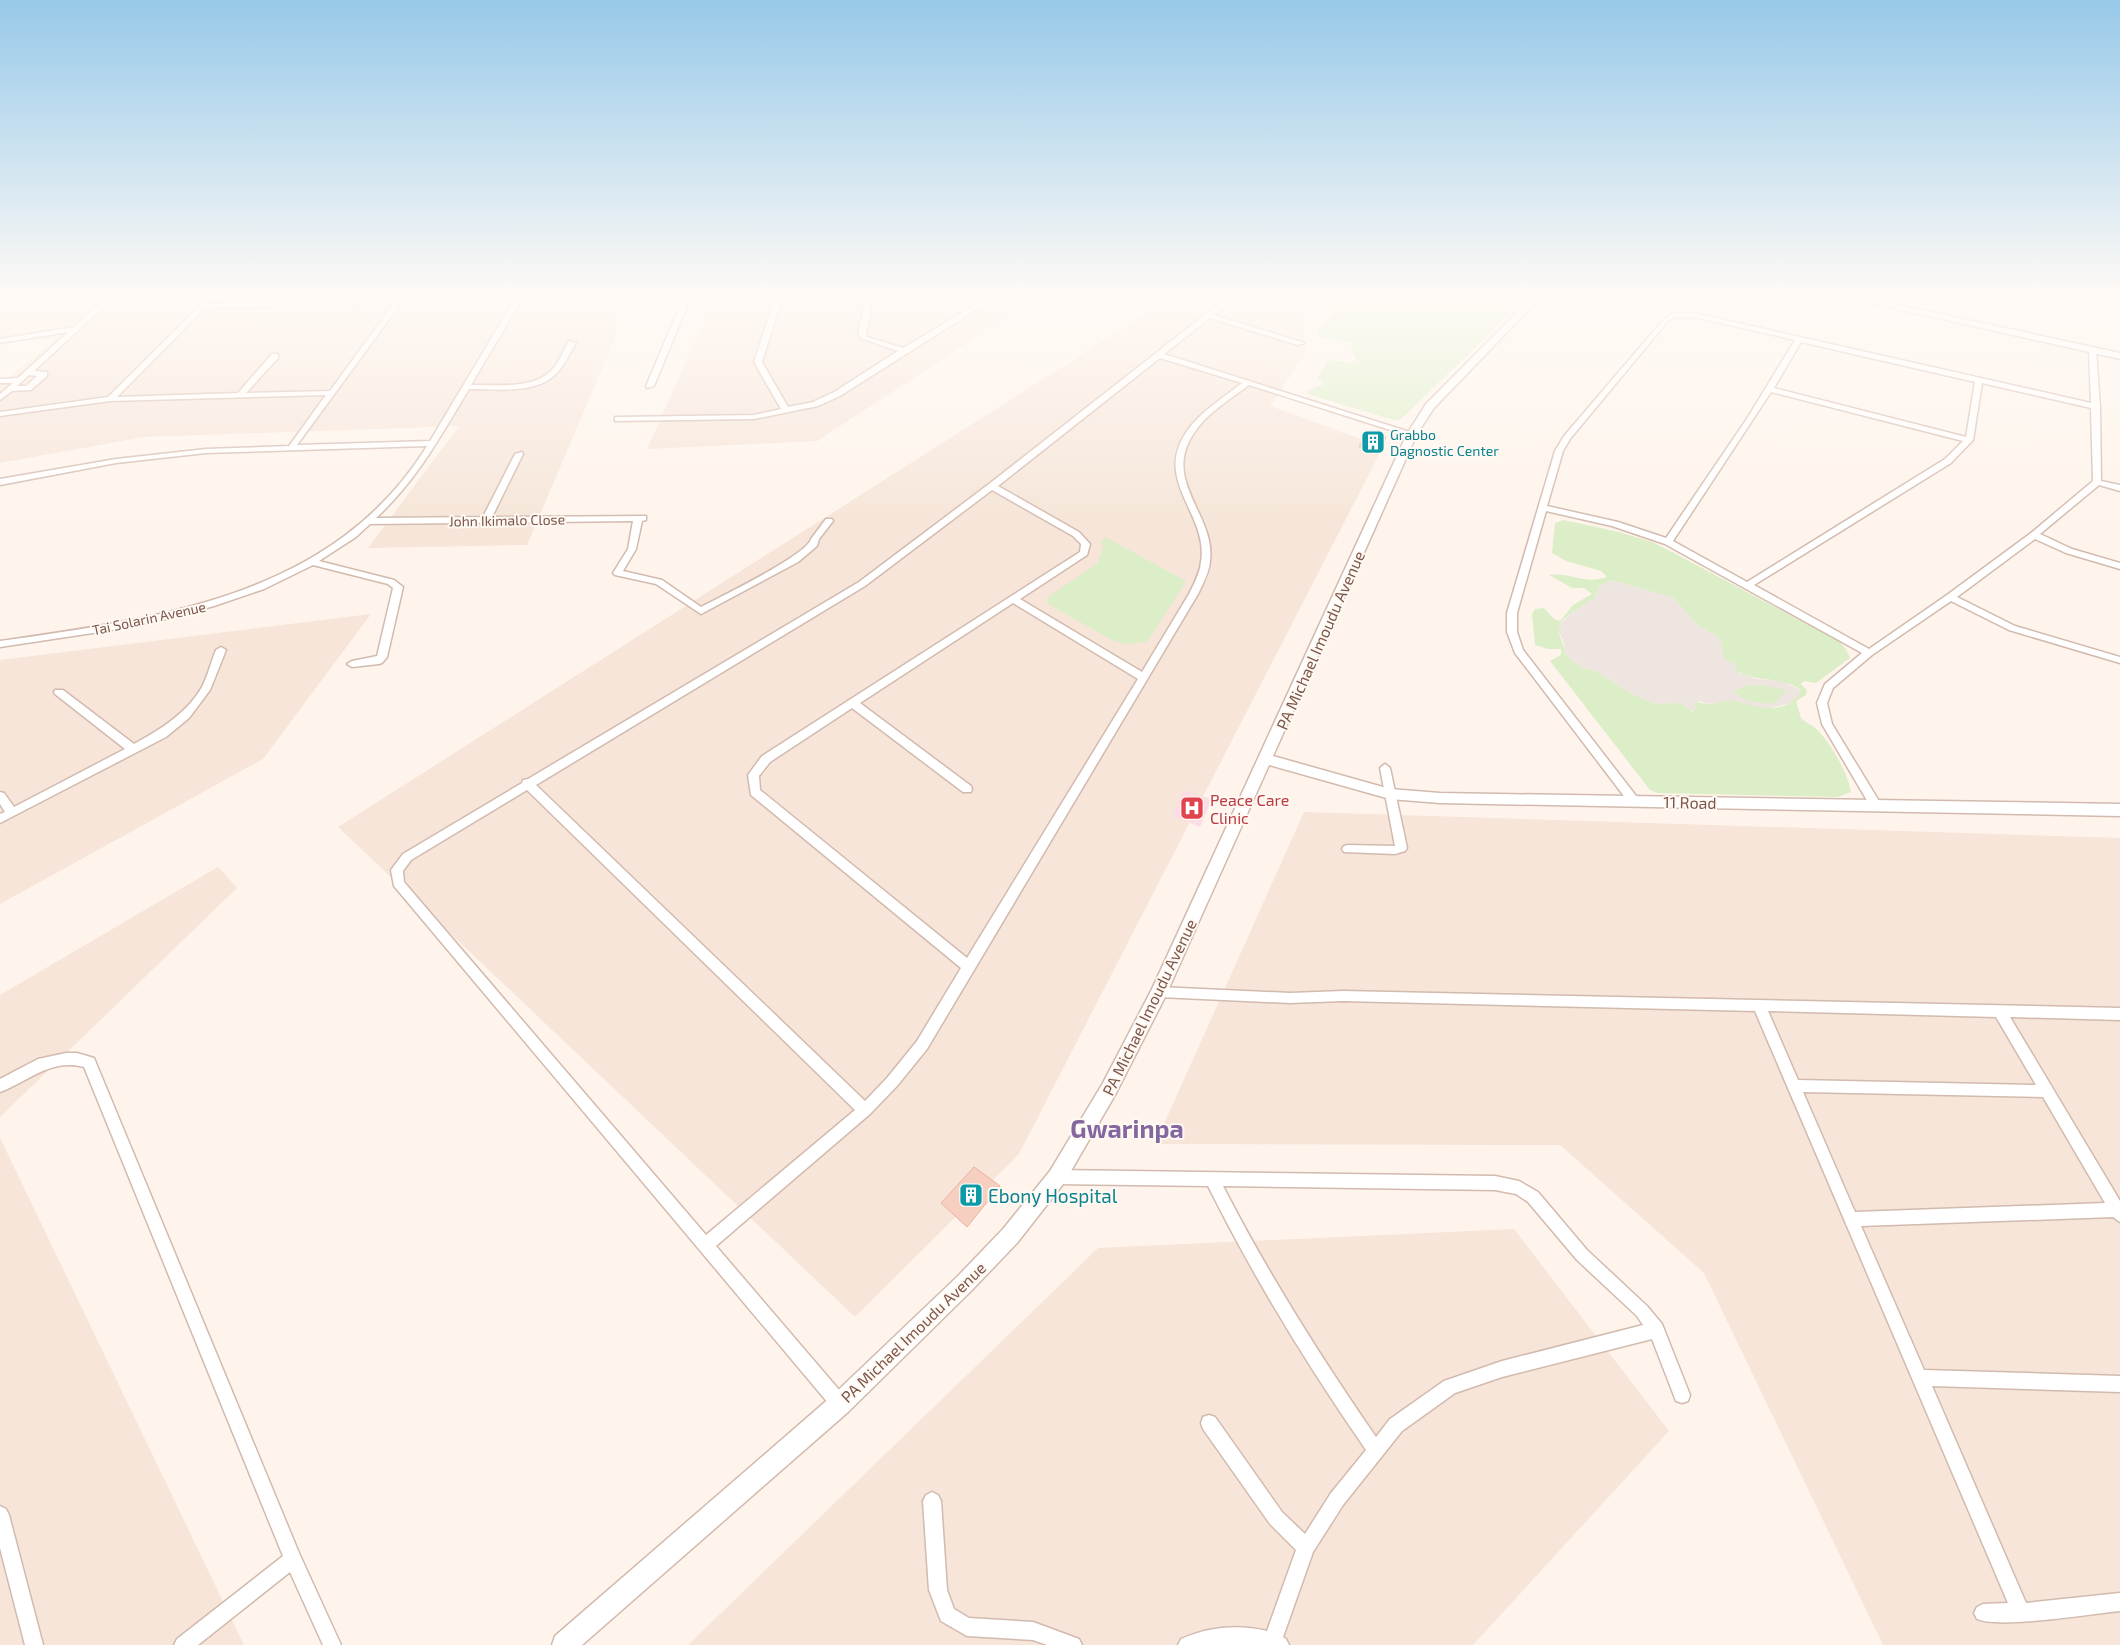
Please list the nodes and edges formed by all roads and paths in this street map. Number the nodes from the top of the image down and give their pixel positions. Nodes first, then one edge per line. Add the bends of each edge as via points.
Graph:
1 (24, 376) edge
2 (42, 376) edge
3 (133, 376) edge
4 (257, 376) edge
5 (343, 376) edge
6 (473, 376) edge
7 (550, 376) edge
8 (654, 376) edge
9 (766, 376) edge
10 (865, 376) edge
11 (1133, 376) edge
12 (1224, 376) edge
13 (1460, 376) edge
14 (1621, 376) edge
15 (1779, 376) edge
16 (1957, 376) edge
17 (2094, 376) edge
18 (20, 380) junction
19 (0, 381) edge
20 (1979, 381) junction
21 (1247, 383) junction
22 (650, 386) dead end
23 (466, 388) junction
24 (10, 389) junction
25 (1771, 390) junction
26 (330, 393) junction
27 (241, 394) junction
28 (0, 398) edge
29 (110, 399) junction
30 (2096, 407) junction
31 (786, 411) junction
32 (0, 414) edge
33 (618, 419) dead end
34 (1412, 434) junction
35 (1969, 440) junction
36 (433, 443) junction
37 (292, 447) junction
38 (519, 454) dead end
39 (0, 482) edge
40 (2097, 482) junction
41 (992, 486) junction
42 (2120, 488) edge
43 (1542, 506) junction
44 (486, 520) junction
45 (370, 521) junction
46 (829, 521) dead end
47 (2034, 535) junction
48 (1668, 542) junction
49 (310, 562) junction
50 (2120, 566) edge
51 (1748, 585) junction
52 (1950, 598) junction
53 (1015, 600) junction
54 (0, 644) edge
55 (221, 650) dead end
56 (1869, 653) junction
57 (2120, 660) edge
58 (352, 664) dead end
59 (1144, 678) junction
60 (60, 692) dead end
61 (853, 703) junction
62 (134, 750) junction
63 (1266, 759) junction
64 (1385, 768) dead end
65 (527, 783) junction
66 (967, 789) dead end
67 (1390, 794) junction
68 (0, 796) edge
69 (1634, 801) junction
70 (1876, 806) junction
71 (2120, 810) edge
72 (12, 813) junction
73 (0, 819) edge
74 (1348, 849) dead end
75 (969, 967) junction
76 (1159, 992) junction
77 (1759, 1006) junction
78 (2000, 1012) junction
79 (2120, 1014) edge
80 (0, 1086) edge
81 (1793, 1086) junction
82 (2047, 1091) junction
83 (865, 1110) junction
84 (1057, 1177) junction
85 (1212, 1179) junction
86 (2118, 1213) edge
87 (1851, 1219) junction
88 (707, 1244) junction
89 (1656, 1330) junction
90 (1920, 1378) junction
91 (2120, 1384) edge
92 (1682, 1395) dead end
93 (840, 1404) junction
94 (1209, 1423) dead end
95 (1375, 1449) junction
96 (932, 1501) dead end
97 (0, 1515) edge
98 (1306, 1547) junction
99 (293, 1559) junction
100 (2120, 1602) edge
101 (2021, 1612) junction
102 (1983, 1613) dead end
103 (1275, 1644) edge
104 (34, 1645) edge
105 (183, 1645) edge
106 (332, 1645) edge
107 (564, 1645) edge
108 (1073, 1645) edge
109 (1188, 1645) edge

1 - 18 street
2 - 24 street via 28,388
3 - 29 street
4 - 27 street
5 - 26 street
6 - 23 street, Tai Solarin Avenue
7 - 23 street via 531,384
8 - 22 street
9 - 31 street
10 - 31 street via 815,404
11 - 41 street
12 - 21 street
13 - 34 street, PA Michael Imoudu Avenue via 1430,406
14 - 43 street via 1559,451
15 - 25 street
16 - 20 street
17 - 30 street
18 - 19 street
18 - 24 street
20 - 30 street
20 - 35 street
21 - 34 street
21 - 59 street via 1194,428 1184,441 1179,458 1179,478 1200,522 1207,561 1201,580
23 - 36 street, Tai Solarin Avenue
24 - 28 street
25 - 35 street
25 - 48 street
26 - 27 street
26 - 37 street
27 - 29 street
29 - 32 street
30 - 40 street
31 - 33 street via 725,419
34 - 63 street, PA Michael Imoudu Avenue
35 - 51 street via 1948,462
36 - 37 street
36 - 45 street, Tai Solarin Avenue via 416,470
37 - 39 street via 160,455
38 - 44 street
40 - 42 street
40 - 47 street
41 - 53 street via 1076,534 1086,544 1084,553
41 - 65 street via 862,584
43 - 48 street via 1615,524
43 - 69 street via 1512,613 1512,632 1518,651
44 - 45 street, John Ikimalo Close
44 - 46 street, John Ikimalo Close via 640,518 632,549 618,573 659,582 701,611 795,560 814,544 814,539
45 - 49 street, Tai Solarin Avenue
47 - 50 street via 2069,551
47 - 52 street
48 - 51 street
49 - 54 street, Tai Solarin Avenue via 214,605 168,617
49 - 58 street via 391,582 398,587 382,657 378,661
51 - 56 street
52 - 56 street
52 - 57 street via 2012,628
53 - 59 street
53 - 61 street
55 - 62 street via 206,688 185,715
56 - 70 street via 1829,686 1822,703 1827,724
59 - 75 street
60 - 62 street
61 - 66 street
61 - 75 street via 766,760 753,775 755,792
62 - 72 street
63 - 67 street, 11 Road
63 - 76 street, PA Michael Imoudu Avenue
64 - 67 street
65 - 83 street
65 - 88 street via 407,857 397,870 398,883
67 - 69 street, 11 Road via 1440,798
67 - 74 street via 1401,848
68 - 72 street
69 - 70 street, 11 Road
70 - 71 street, 11 Road
72 - 73 street
75 - 83 street via 922,1045
76 - 77 street via 1290,998 1344,996
76 - 84 street, PA Michael Imoudu Avenue via 1109,1089
77 - 78 street
77 - 81 street
78 - 79 street
78 - 82 street
80 - 99 street via 61,1058 89,1062
81 - 82 street
81 - 87 street
82 - 86 street
83 - 88 street
84 - 85 street
84 - 93 street, PA Michael Imoudu Avenue via 1010,1236
85 - 89 street via 1495,1183 1519,1188 1533,1198 1582,1255 1642,1311
85 - 95 street via 1316,1366
86 - 87 street
87 - 90 street
88 - 93 street
89 - 92 street
89 - 95 street via 1502,1369 1450,1386 1396,1426
90 - 91 street
90 - 101 street
93 - 107 street, PA Michael Imoudu Avenue
94 - 98 street via 1276,1518
95 - 98 street via 1337,1498
96 - 108 street via 938,1590 947,1615 968,1626 1033,1631
97 - 104 street
98 - 103 street
99 - 105 street
99 - 106 street
100 - 101 street
101 - 102 street
103 - 109 street via 1242,1636 1216,1636

